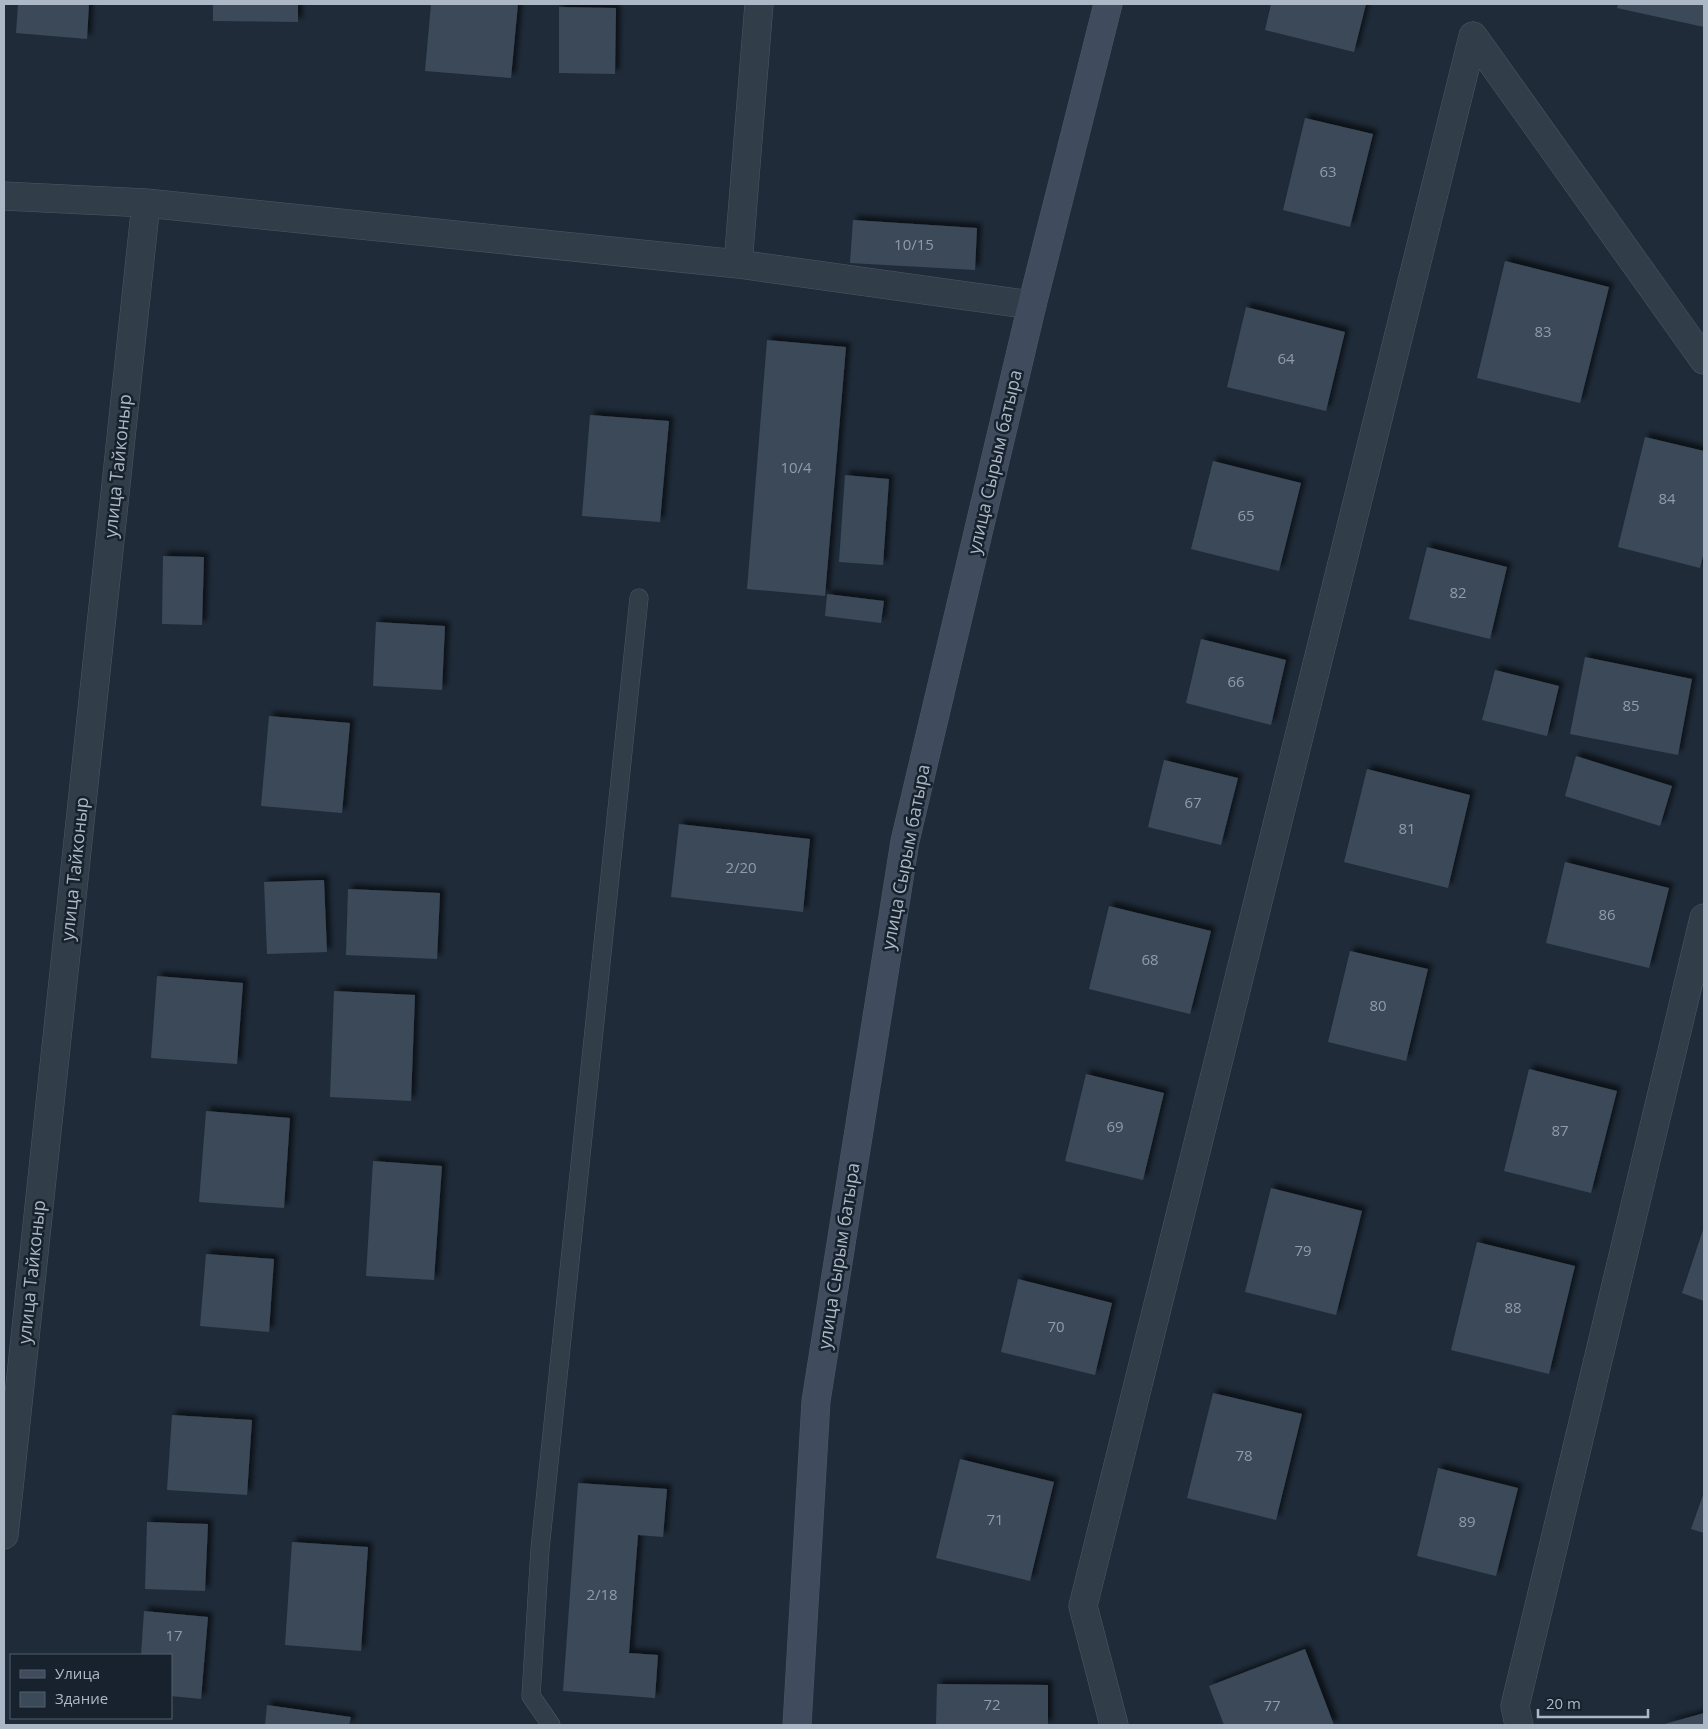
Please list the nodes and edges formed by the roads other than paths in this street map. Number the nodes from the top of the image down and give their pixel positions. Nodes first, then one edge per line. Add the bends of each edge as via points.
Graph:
1 (759, 4) edge
2 (1108, 4) edge
3 (4, 196) edge
4 (146, 203) junction
5 (738, 264) junction
6 (1032, 305) junction
7 (1704, 360) edge
8 (639, 598) dead end
9 (1704, 918) edge
10 (4, 1535) edge
11 (552, 1725) edge
12 (797, 1725) edge
13 (1114, 1725) edge
14 (1519, 1725) edge

1 - 5 street
2 - 6 street, улица Сырым батыра
3 - 4 street
4 - 5 street
4 - 10 street, улица Тайконыр
5 - 6 street
6 - 12 street, улица Сырым батыра via 904,851 816,1401
7 - 13 street via 1473,36 1083,1606
8 - 11 lane via 540,1549 531,1696
9 - 14 street via 1515,1706

